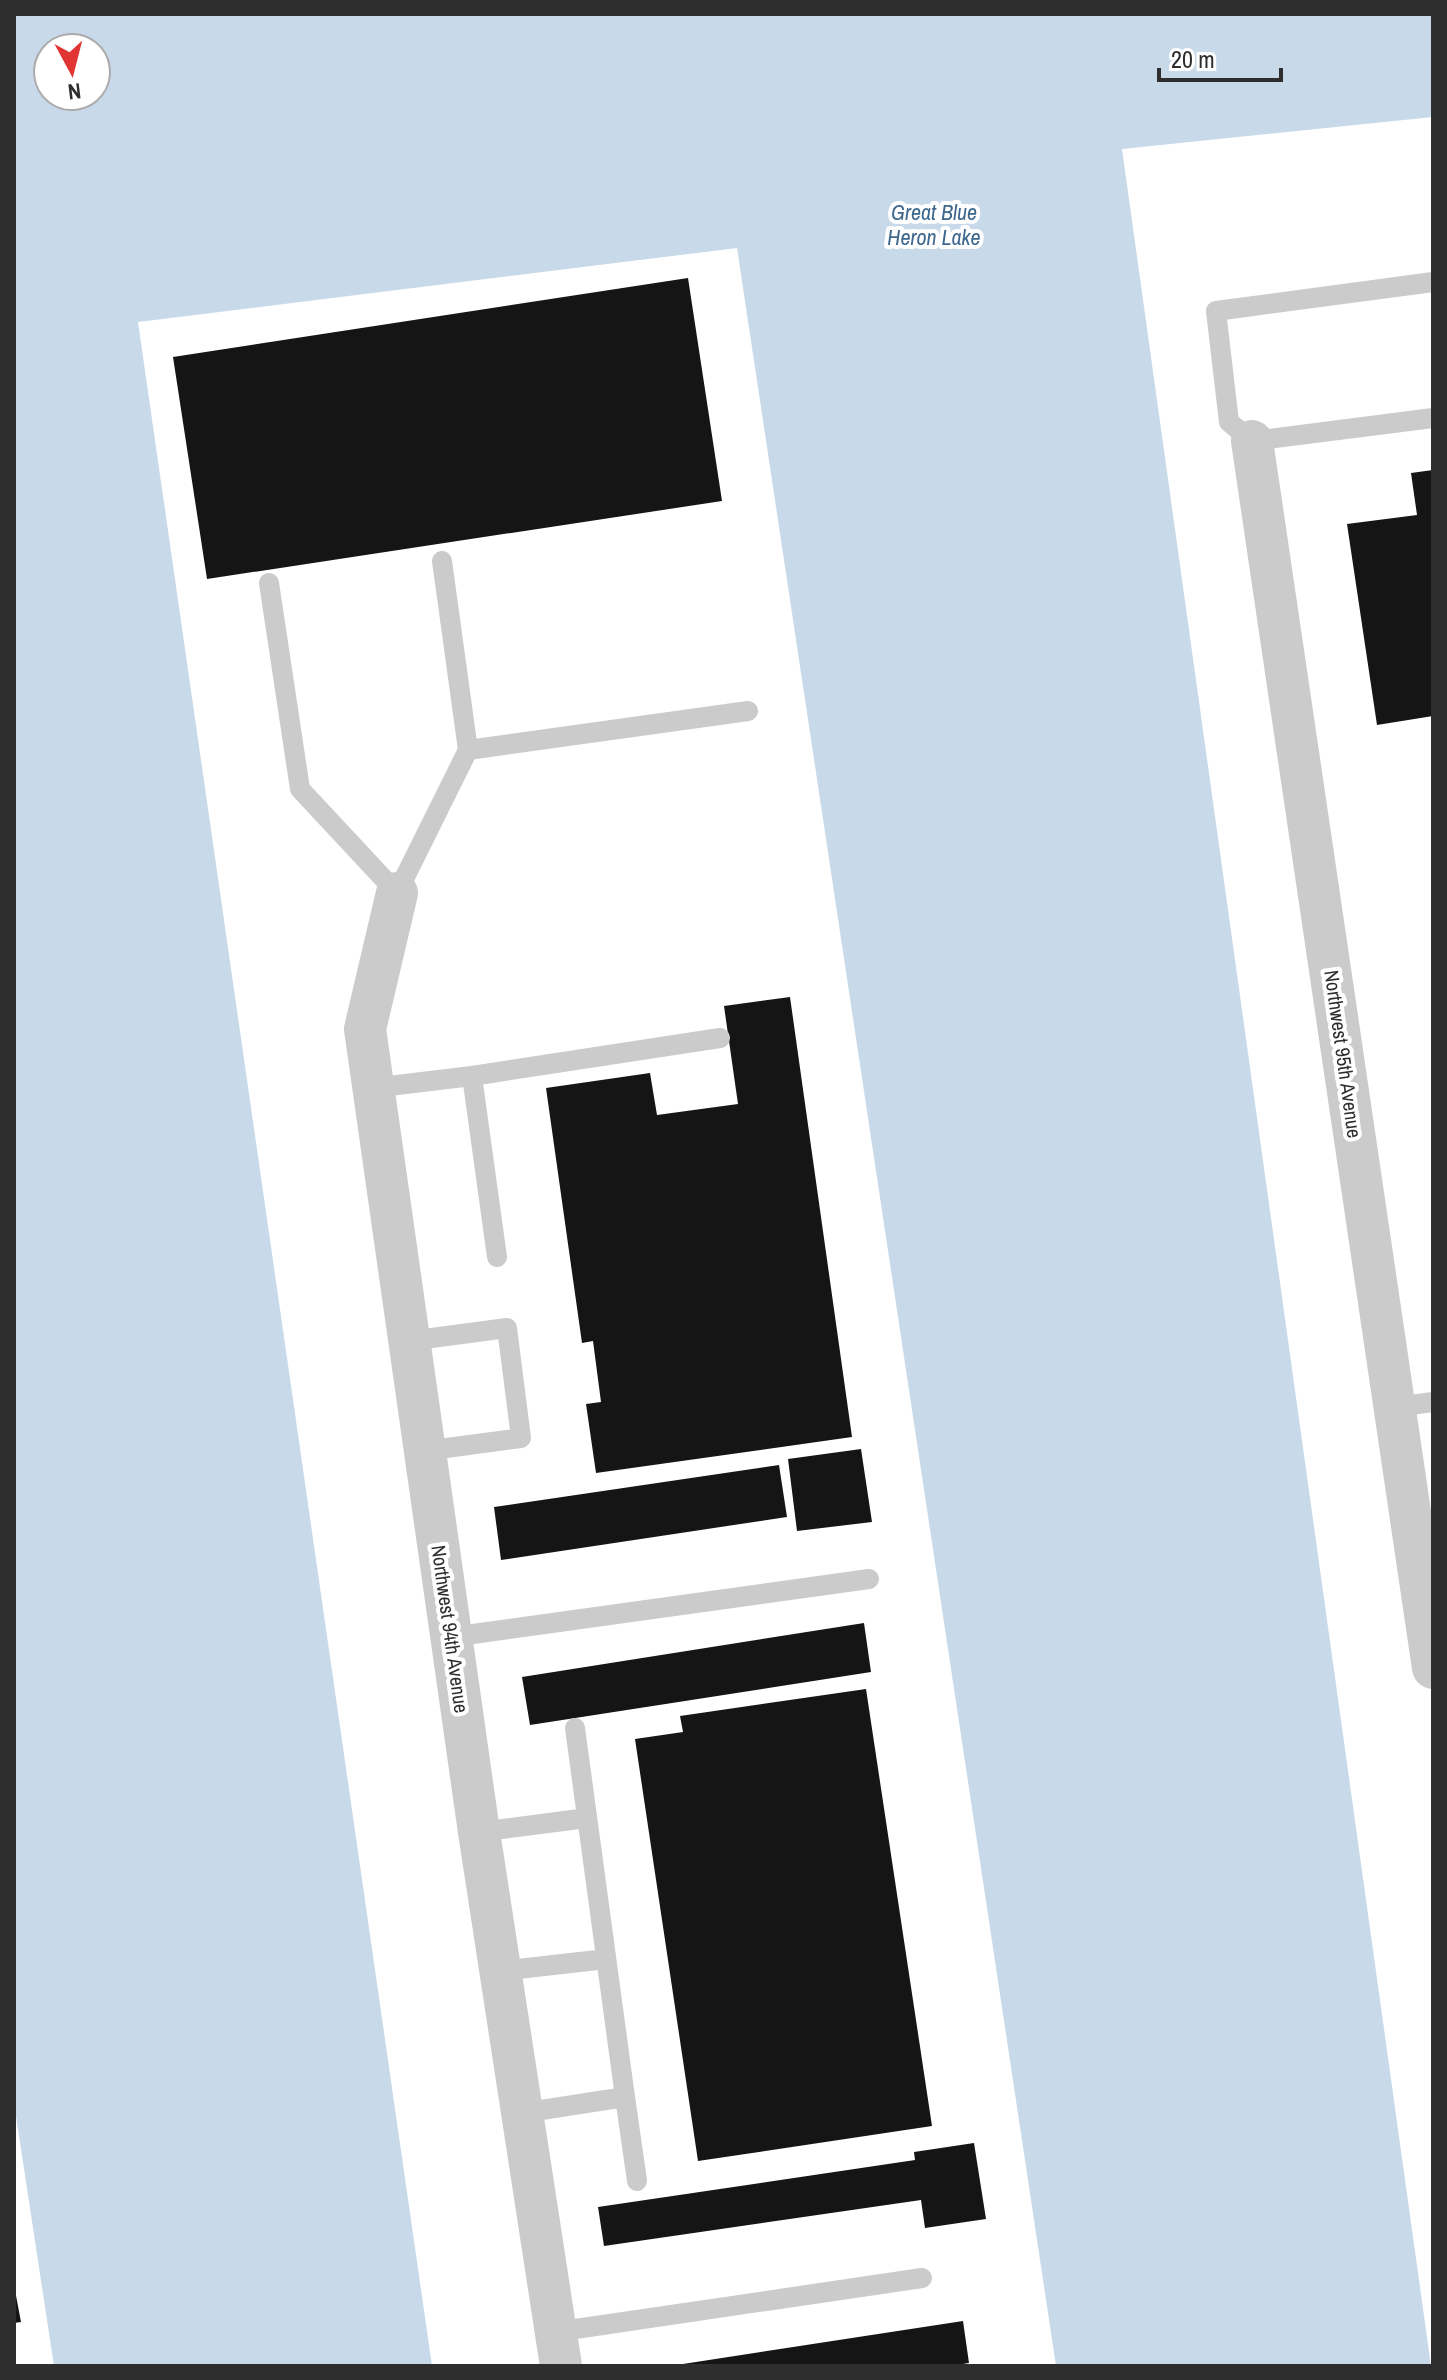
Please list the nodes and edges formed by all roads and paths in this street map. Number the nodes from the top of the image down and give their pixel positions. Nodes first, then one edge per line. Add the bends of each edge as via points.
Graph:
1 (1433, 282) edge
2 (1433, 418) edge
3 (1252, 441) junction
4 (442, 561) dead end
5 (269, 583) dead end
6 (748, 711) dead end
7 (468, 750) junction
8 (397, 893) junction
9 (720, 1038) dead end
10 (472, 1076) junction
11 (372, 1088) junction
12 (497, 1257) dead end
13 (409, 1341) junction
14 (1414, 1404) edge
15 (424, 1451) junction
16 (1423, 1533) edge
17 (869, 1579) dead end
18 (451, 1637) junction
19 (1433, 1668) edge
20 (575, 1728) dead end
21 (587, 1818) junction
22 (479, 1832) junction
23 (606, 1959) junction
24 (500, 1971) junction
25 (625, 2097) junction
26 (522, 2113) junction
27 (637, 2181) dead end
28 (922, 2278) dead end
29 (558, 2349) edge

1 - 3 lane via 1216,311 1229,422
2 - 3 lane
3 - 14 street, Northwest 95th Avenue
4 - 7 lane
5 - 8 lane via 300,789
6 - 7 lane
7 - 8 lane
8 - 11 street, Northwest 94th Avenue via 365,1029
9 - 10 lane
10 - 11 lane
10 - 12 lane
11 - 13 street, Northwest 94th Avenue
13 - 15 street, Northwest 94th Avenue
13 - 15 lane via 507,1328 521,1438
14 - 16 street, Northwest 95th Avenue
15 - 18 street, Northwest 94th Avenue
16 - 19 street, Northwest 95th Avenue
17 - 18 lane
18 - 22 street, Northwest 94th Avenue
20 - 21 lane
21 - 22 lane
21 - 23 lane
22 - 24 street, Northwest 94th Avenue
23 - 24 lane
23 - 25 lane
24 - 26 street, Northwest 94th Avenue
25 - 26 lane
25 - 27 lane
26 - 29 street, Northwest 94th Avenue
28 - 29 lane

